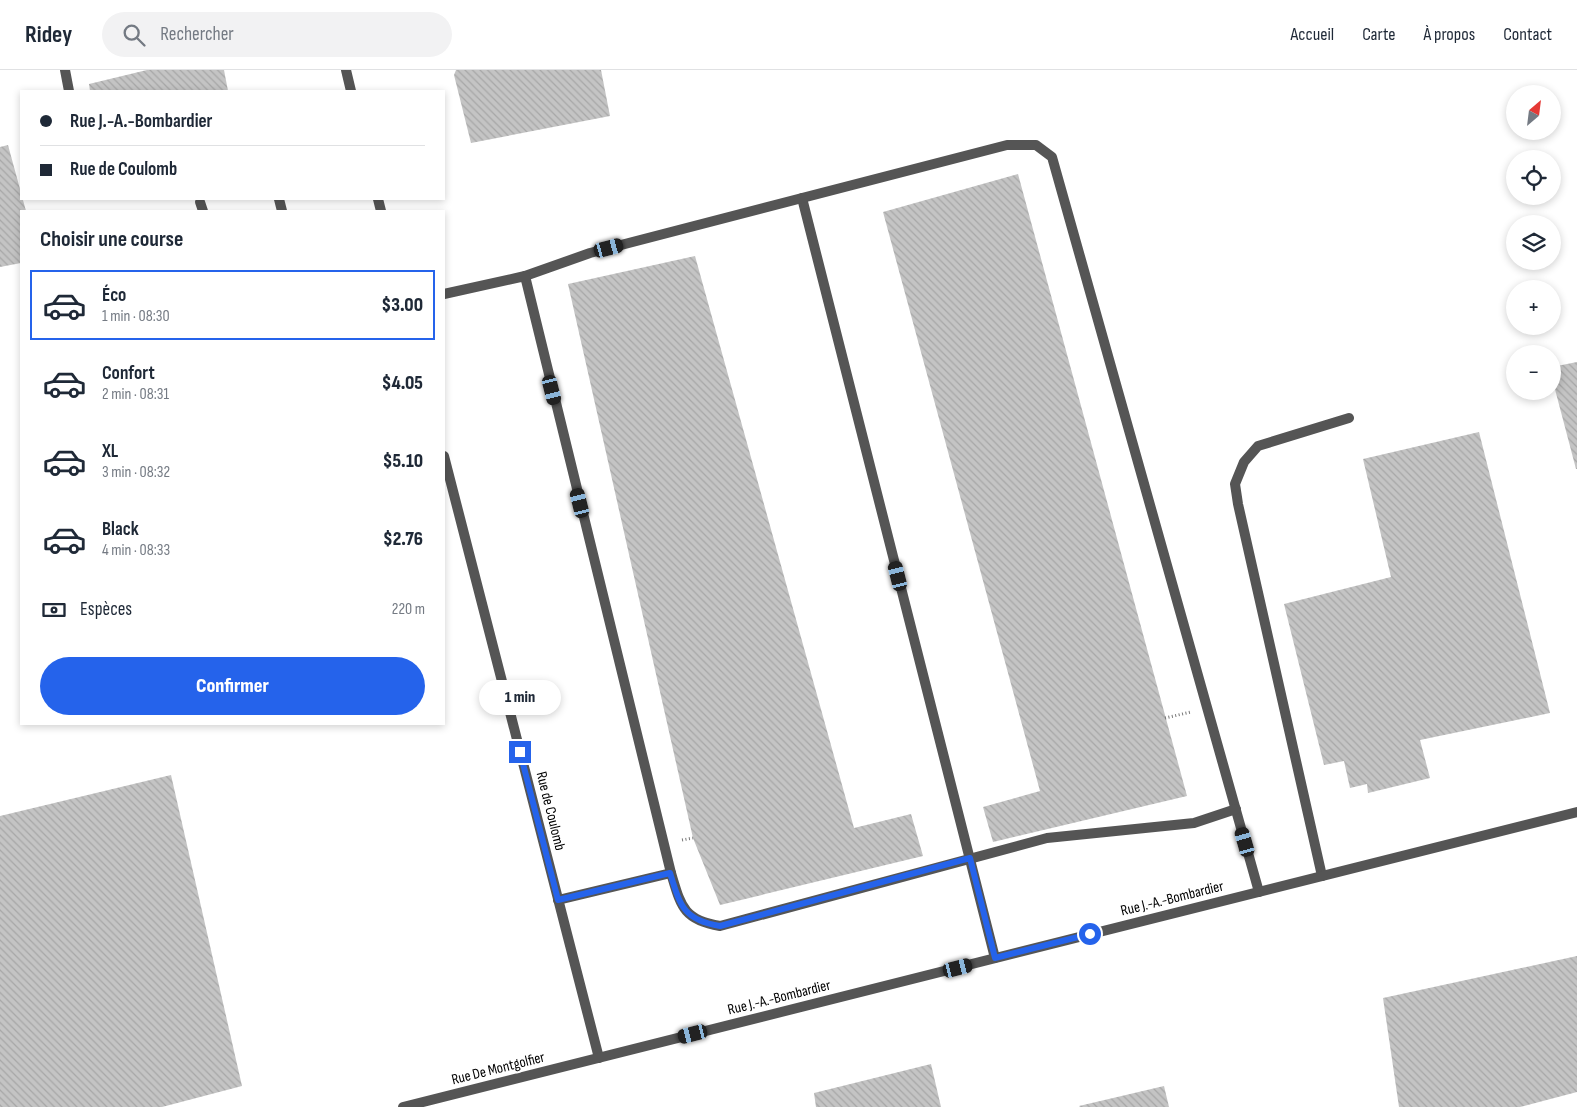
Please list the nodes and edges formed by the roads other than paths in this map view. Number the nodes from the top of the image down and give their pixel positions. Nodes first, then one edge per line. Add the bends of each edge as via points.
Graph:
1 (64, 70) edge
2 (346, 70) edge
3 (68, 90) edge
4 (351, 90) edge
5 (802, 198) junction
6 (525, 276) junction
7 (445, 294) edge
8 (1349, 418) dead end
9 (445, 460) edge
10 (1236, 809) junction
11 (1577, 812) edge
12 (970, 858) junction
13 (670, 873) junction
14 (1322, 876) junction
15 (1259, 892) junction
16 (558, 900) junction
17 (995, 958) junction
18 (599, 1058) junction
19 (403, 1107) edge

1 - 3 street
2 - 4 street
5 - 6 street via 590,253
5 - 10 street via 1007,145 1036,145 1052,157
5 - 12 street
6 - 7 street
6 - 13 street
8 - 14 street via 1258,446 1244,462 1235,484
9 - 16 street, Rue de Coulomb
10 - 12 street via 1194,823 1047,838
10 - 15 street
11 - 14 street, Rue J.-A.-Bombardier
12 - 13 street via 720,926 694,918 684,910
12 - 17 street
13 - 16 street
14 - 15 street, Rue J.-A.-Bombardier
15 - 17 street, Rue J.-A.-Bombardier
16 - 18 street, Rue de Coulomb
17 - 18 street, Rue J.-A.-Bombardier
18 - 19 street, Rue De Montgolfier

